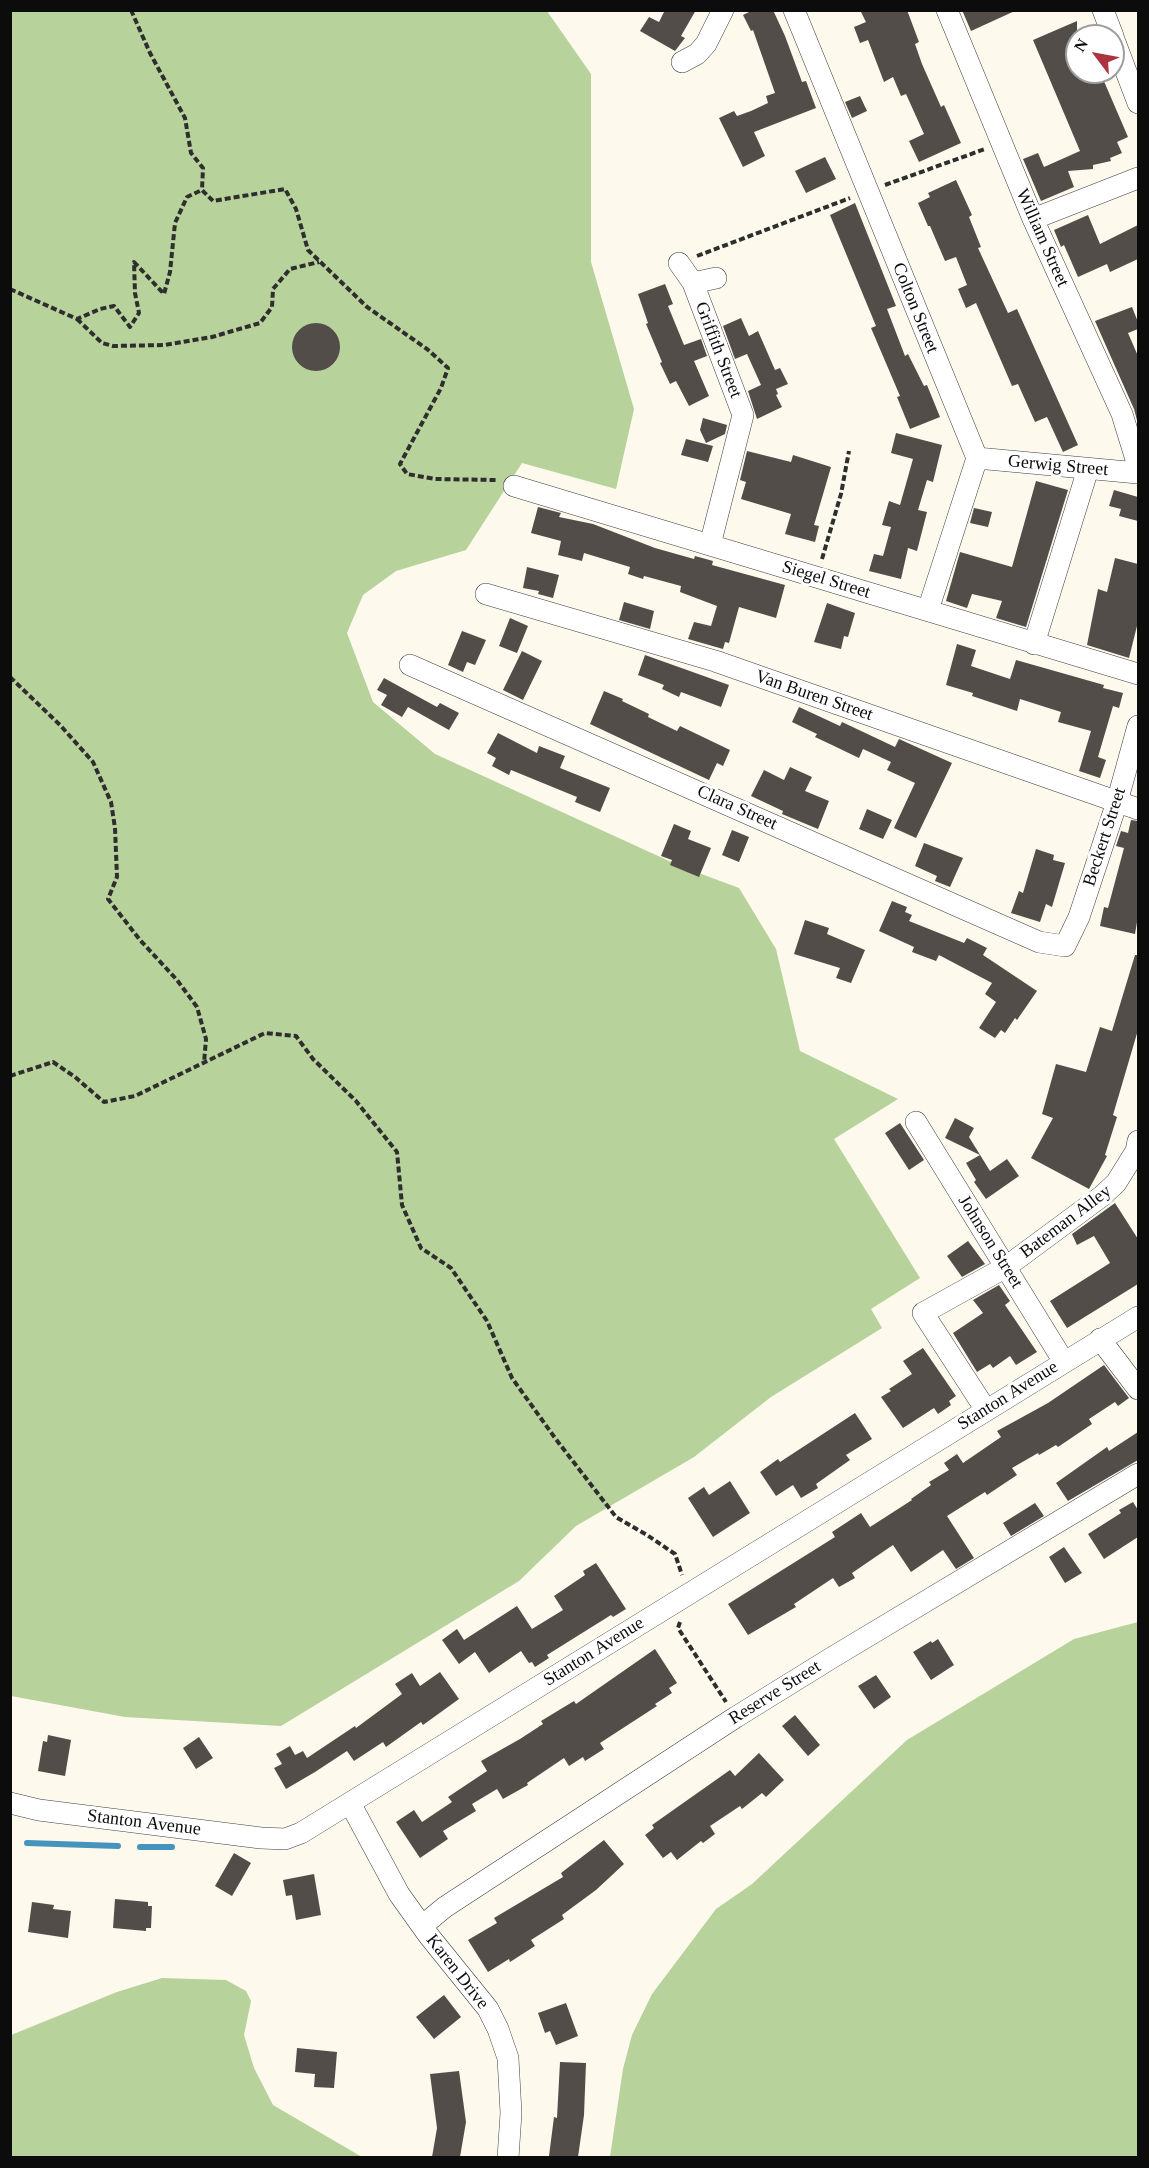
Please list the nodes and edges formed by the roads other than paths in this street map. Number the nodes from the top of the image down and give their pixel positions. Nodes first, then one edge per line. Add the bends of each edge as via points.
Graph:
1 (723, 10) edge
2 (794, 10) edge
3 (947, 10) edge
4 (682, 62) dead end
5 (1125, 68) edge
6 (1138, 103) edge
7 (1138, 178) edge
8 (1033, 219) junction
9 (679, 263) road end
10 (716, 278) dead end
11 (693, 283) junction
12 (977, 458) junction
13 (1138, 466) edge
14 (1088, 469) junction
15 (1138, 472) edge
16 (514, 486) road end
17 (710, 545) junction
18 (486, 594) dead end
19 (928, 610) junction
20 (1034, 644) junction
21 (410, 665) dead end
22 (1138, 674) edge
23 (1138, 726) edge
24 (1117, 802) junction
25 (1138, 809) edge
26 (1065, 946) joint
27 (916, 1122) dead end
28 (1138, 1141) edge
29 (1006, 1267) junction
30 (1138, 1317) edge
31 (1100, 1339) junction
32 (1064, 1362) junction
33 (1138, 1389) edge
34 (986, 1410) junction
35 (1138, 1474) edge
36 (350, 1803) junction
37 (11, 1805) edge
38 (422, 1926) junction
39 (508, 2157) edge

1 - 4 street via 706,44
2 - 12 street, Colton Street
3 - 8 street, William Street
5 - 6 street
7 - 8 street
8 - 13 street, William Street via 1122,414
9 - 11 street, Griffith Street
10 - 11 street
11 - 17 street, Griffith Street via 743,415
12 - 14 street, Gerwig Street
12 - 19 street
14 - 15 street, Gerwig Street
14 - 20 street
16 - 17 street, Siegel Street
17 - 19 street, Siegel Street
18 - 24 street, Van Buren Street via 715,661
19 - 20 street, Siegel Street
20 - 22 street, Siegel Street
21 - 26 street, Clara Street via 1039,942
23 - 24 street, Beckert Street
24 - 25 street, Van Buren Street
24 - 26 street, Beckert Street via 1079,917
27 - 29 street, Johnson Street
28 - 29 street, Bateman Alley via 1127,1167 1109,1190
29 - 32 street, Johnson Street
29 - 34 street, Bateman Alley via 923,1313
30 - 31 street, Stanton Avenue
31 - 32 street, Stanton Avenue
31 - 33 street
32 - 34 street, Stanton Avenue
34 - 36 street, Stanton Avenue
35 - 38 street, Reserve Street via 736,1718 445,1907
36 - 37 street, Stanton Avenue via 285,1839
36 - 38 street, Karen Drive via 399,1894
38 - 39 street, Karen Drive via 488,2009 498,2029 508,2058

